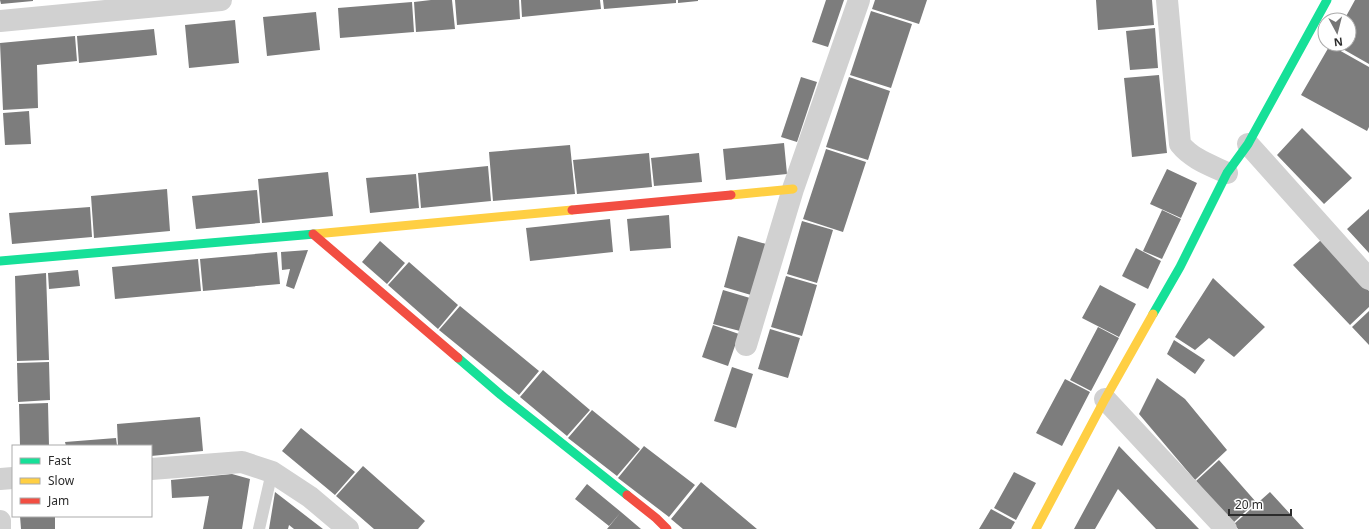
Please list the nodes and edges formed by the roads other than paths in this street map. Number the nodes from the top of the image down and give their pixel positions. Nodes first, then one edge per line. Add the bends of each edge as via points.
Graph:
1 (221, 0) edge
2 (859, 0) edge
3 (1166, 0) edge
4 (1327, 0) edge
5 (0, 21) edge
6 (1248, 144) junction
7 (1227, 173) junction
8 (792, 189) junction
9 (313, 234) junction
10 (0, 261) edge
11 (1369, 279) edge
12 (746, 345) dead end
13 (1106, 399) junction
14 (152, 469) edge
15 (272, 472) junction
16 (12, 478) edge
17 (0, 479) edge
18 (0, 521) edge
19 (0, 529) edge
20 (259, 529) edge
21 (348, 529) edge
22 (667, 529) edge
23 (1036, 529) edge
24 (1226, 529) edge

1 - 5 street
2 - 8 street
3 - 7 street via 1180,144 1186,152 1200,161
4 - 6 street
6 - 7 street
6 - 11 street
7 - 13 street via 1180,267
8 - 9 street
8 - 12 street
9 - 10 street
9 - 22 street via 501,394
13 - 23 street
13 - 24 street
14 - 15 street via 242,462
15 - 20 lane
15 - 21 street via 310,497
16 - 17 street
18 - 19 street

